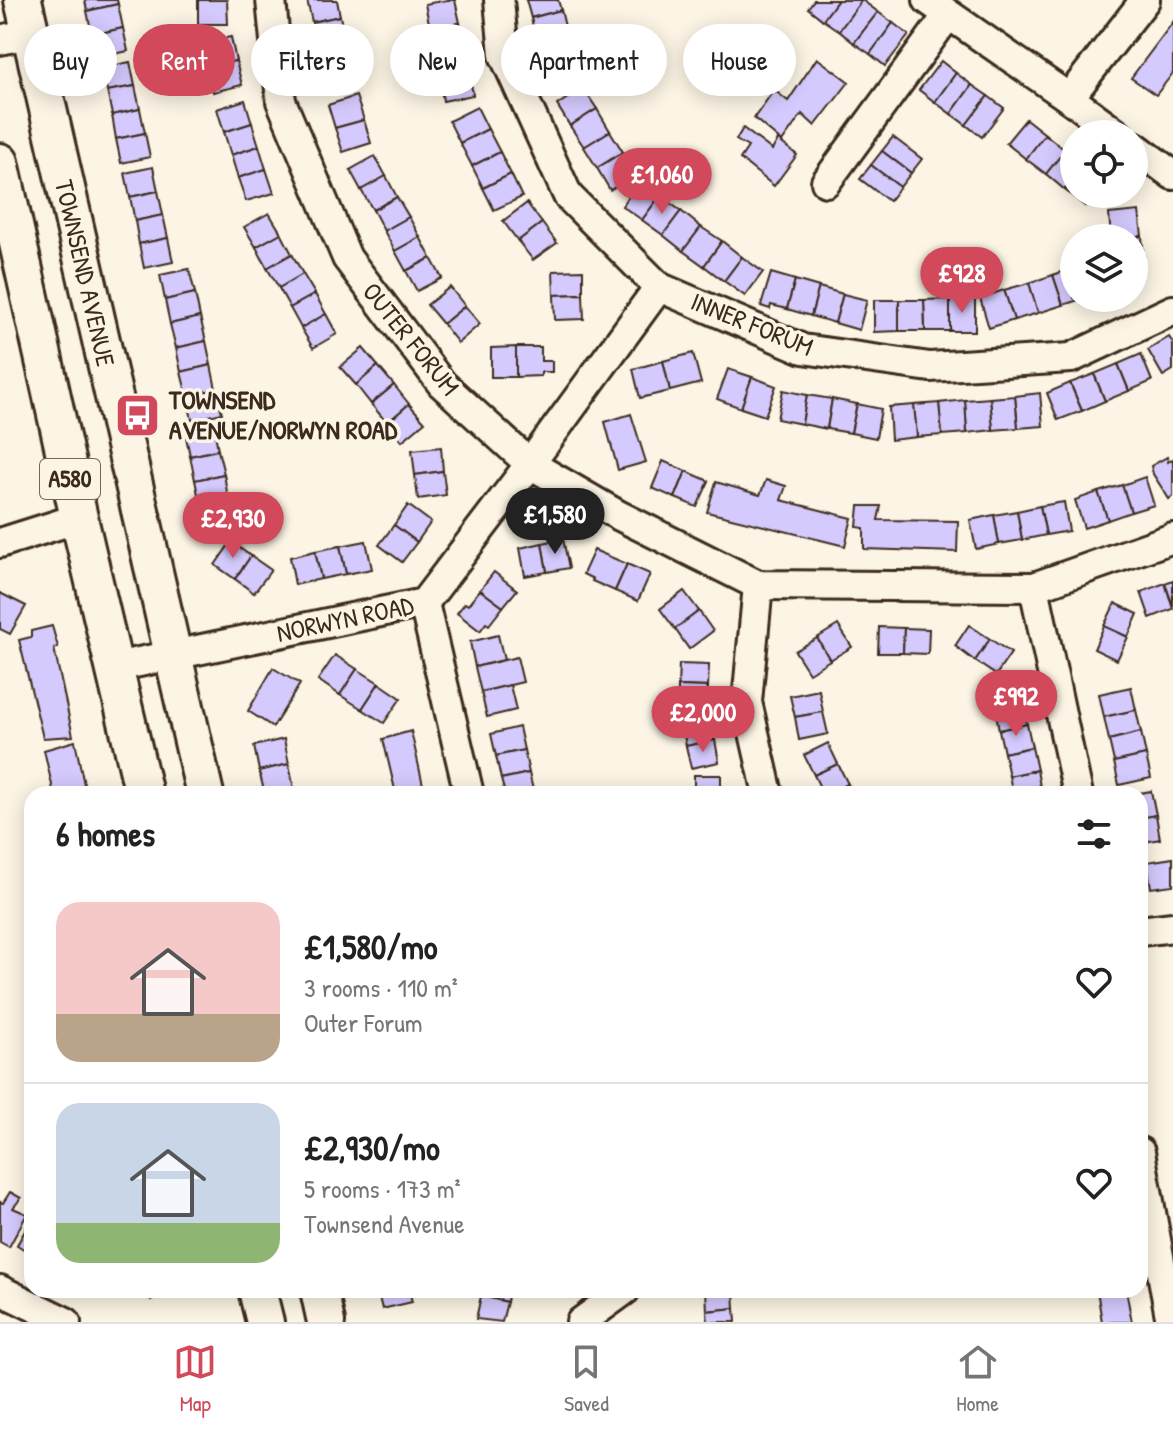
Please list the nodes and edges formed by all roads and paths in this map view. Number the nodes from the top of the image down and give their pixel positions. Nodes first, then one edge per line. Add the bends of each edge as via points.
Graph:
1 (271, 0) edge
2 (499, 0) edge
3 (1145, 0) edge
4 (938, 8) edge
5 (18, 24) edge
6 (1069, 98) junction
7 (1099, 120) edge
8 (1148, 156) edge
9 (0, 162) edge
10 (1173, 175) edge
11 (826, 182) dead end
12 (659, 287) junction
13 (1173, 310) edge
14 (530, 464) junction
15 (79, 518) junction
16 (1173, 538) edge
17 (0, 543) edge
18 (758, 585) junction
19 (1034, 587) junction
20 (424, 603) junction
21 (173, 654) junction
22 (115, 667) junction
23 (142, 786) edge
24 (203, 786) edge
25 (467, 786) edge
26 (766, 786) edge
27 (1076, 786) edge
28 (1173, 927) edge
29 (1148, 930) edge
30 (1148, 1194) edge
31 (0, 1290) edge
32 (259, 1298) edge
33 (321, 1298) edge
34 (582, 1298) edge
35 (615, 1298) edge
36 (1172, 1320) edge
37 (587, 1321) edge
38 (66, 1322) edge
39 (265, 1322) edge
40 (326, 1322) edge

1 - 14 street, OUTER FORUM via 281,101 347,258 442,384
2 - 12 street, INNER FORUM via 504,55 568,196
3 - 6 street
4 - 6 street
4 - 11 street
5 - 21 main road, TOWNSEND AVENUE / A580
6 - 7 street
8 - 10 street
9 - 15 main road, A580
12 - 13 street, INNER FORUM via 803,349 930,367 1071,358
12 - 14 street, NORWYN ROAD
14 - 18 street, OUTER FORUM
14 - 20 street, NORWYN ROAD
15 - 17 street
15 - 22 main road, A580
16 - 19 street, OUTER FORUM
18 - 19 street, OUTER FORUM
18 - 26 street via 747,702
19 - 27 street
20 - 21 street, NORWYN ROAD
20 - 25 street
21 - 22 street, NORWYN ROAD
21 - 24 main road, TOWNSEND AVENUE / A580
22 - 23 main road, A580
28 - 29 street
30 - 36 street
31 - 38 street
32 - 39 main road
33 - 40 main road
34 - 37 street
35 - 37 street

